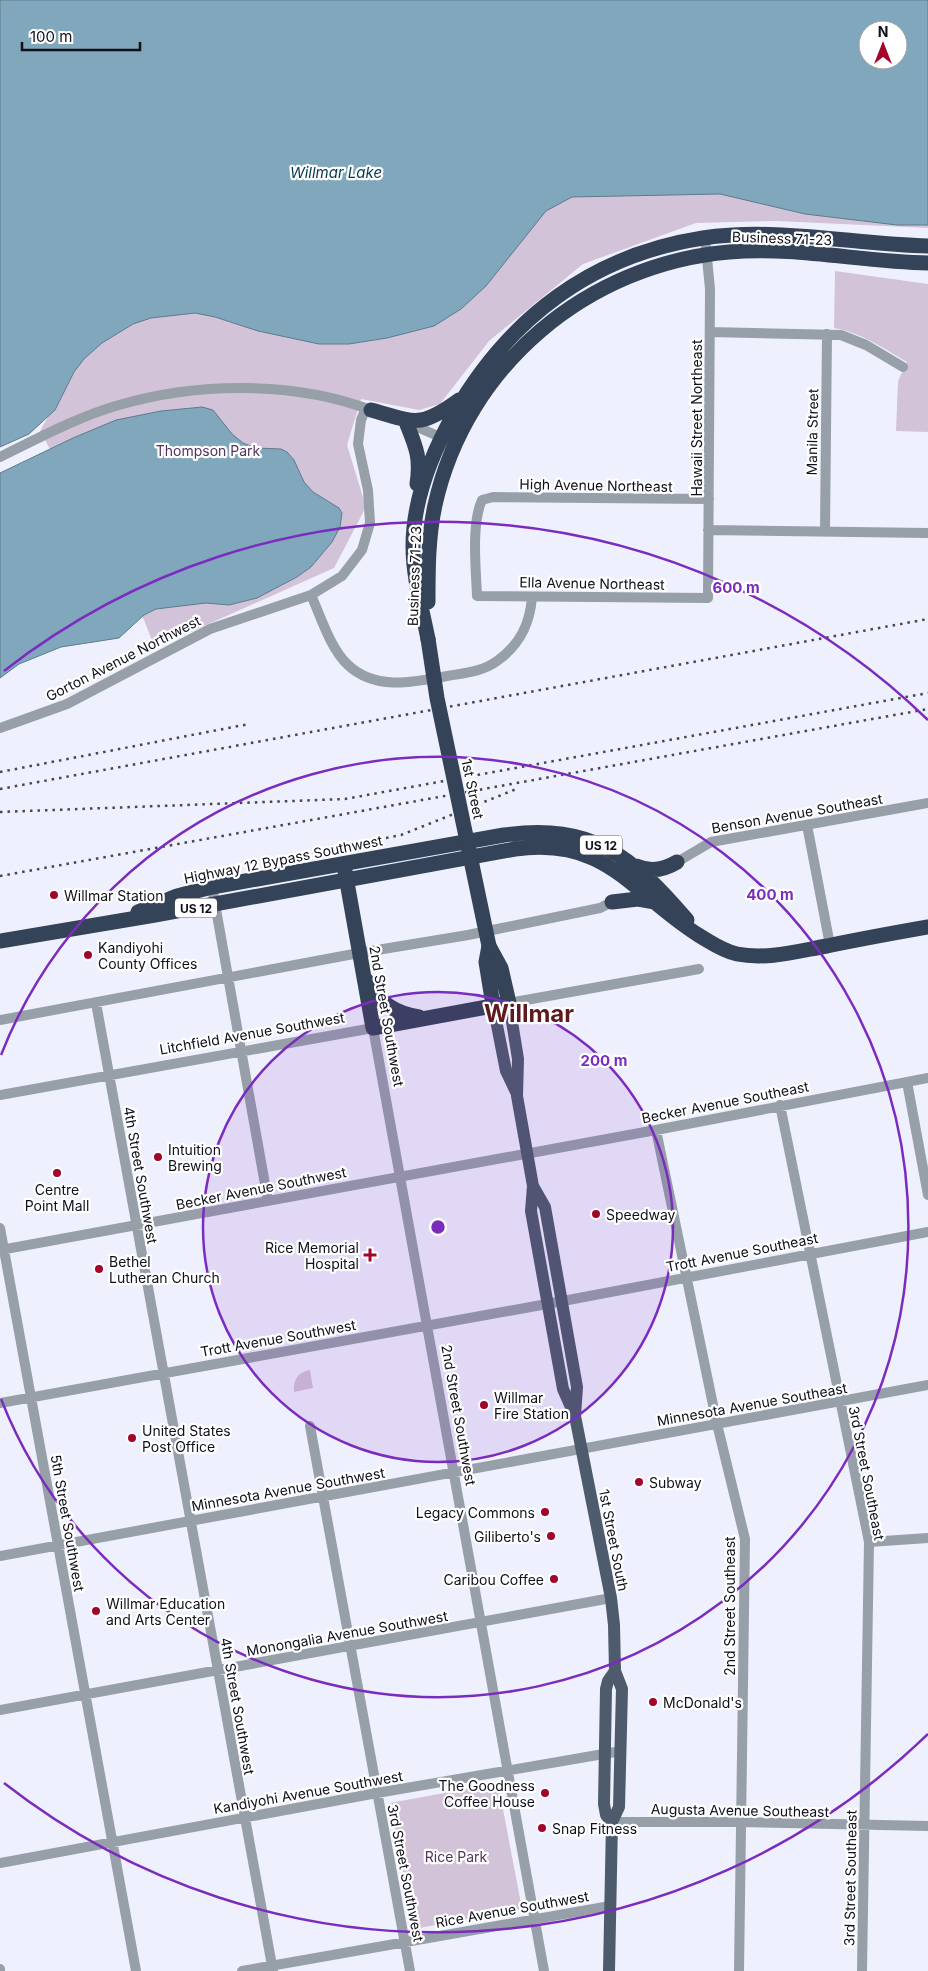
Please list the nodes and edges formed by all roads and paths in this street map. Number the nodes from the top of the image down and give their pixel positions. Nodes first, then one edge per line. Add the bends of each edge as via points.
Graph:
1 (705, 238) junction
2 (928, 246) edge
3 (708, 254) junction
4 (928, 263) edge
5 (710, 332) junction
6 (827, 334) junction
7 (902, 367) dead end
8 (464, 397) junction
9 (368, 409) junction
10 (406, 422) junction
11 (441, 437) junction
12 (456, 444) junction
13 (0, 457) edge
14 (709, 499) junction
15 (708, 530) junction
16 (825, 531) junction
17 (928, 533) edge
18 (413, 546) junction
19 (311, 595) junction
20 (477, 596) joint
21 (532, 597) junction
22 (708, 598) joint
23 (428, 639) junction
24 (0, 728) edge
25 (928, 803) edge
26 (807, 825) junction
27 (677, 862) joint
28 (343, 864) junction
29 (634, 865) junction
30 (618, 870) junction
31 (347, 880) junction
32 (212, 887) junction
33 (612, 902) junction
34 (656, 903) junction
35 (215, 904) junction
36 (113, 922) junction
37 (928, 927) edge
38 (486, 939) junction
39 (705, 939) junction
40 (0, 941) edge
41 (830, 945) junction
42 (360, 959) junction
43 (699, 969) dead end
44 (228, 978) junction
45 (96, 1003) junction
46 (509, 1003) junction
47 (493, 1006) junction
48 (433, 1018) junction
49 (0, 1020) edge
50 (373, 1028) junction
51 (242, 1052) junction
52 (108, 1075) junction
53 (928, 1078) edge
54 (907, 1082) junction
55 (0, 1095) edge
56 (517, 1096) junction
57 (780, 1105) junction
58 (656, 1130) junction
59 (527, 1153) junction
60 (398, 1176) junction
61 (533, 1186) junction
62 (928, 1195) edge
63 (268, 1201) junction
64 (136, 1225) junction
65 (0, 1228) edge
66 (928, 1232) edge
67 (2, 1250) edge
68 (810, 1254) junction
69 (686, 1277) junction
70 (562, 1301) junction
71 (547, 1304) junction
72 (426, 1325) junction
73 (163, 1373) junction
74 (928, 1385) edge
75 (31, 1397) junction
76 (839, 1402) junction
77 (0, 1403) edge
78 (575, 1416) junction
79 (717, 1424) junction
80 (310, 1426) dead end
81 (581, 1449) junction
82 (453, 1473) junction
83 (323, 1497) junction
84 (190, 1521) junction
85 (928, 1538) edge
86 (869, 1542) junction
87 (58, 1545) junction
88 (0, 1556) edge
89 (610, 1598) junction
90 (480, 1622) junction
91 (350, 1647) junction
92 (218, 1670) junction
93 (615, 1671) junction
94 (85, 1694) junction
95 (0, 1710) edge
96 (621, 1751) junction
97 (605, 1753) junction
98 (508, 1770) junction
99 (377, 1793) junction
100 (245, 1817) junction
101 (612, 1822) junction
102 (741, 1822) junction
103 (866, 1826) junction
104 (928, 1826) edge
105 (112, 1842) junction
106 (0, 1863) edge
107 (610, 1906) junction
108 (534, 1919) junction
109 (404, 1941) junction
110 (272, 1968) edge
111 (136, 1971) edge
112 (242, 1971) edge
113 (410, 1971) edge
114 (544, 1971) edge
115 (609, 1971) edge
116 (739, 1971) edge
117 (862, 1971) edge

1 - 2 highway, Business 71-23 via 781,235
1 - 3 street, Hawaii Street Northeast
1 - 8 highway, Business 71-23 via 648,251 581,280 510,337
3 - 4 highway, Business 71-23 via 764,251
3 - 5 street, Hawaii Street Northeast
3 - 12 highway, Business 71-23 via 683,258 624,277 592,292 562,312 535,335 488,388
5 - 6 street
5 - 14 street, Hawaii Street Northeast
6 - 7 street via 855,340
6 - 16 street, Manila Street
8 - 9 highway via 428,420 411,420
8 - 11 highway, Business 71-23
9 - 10 street
9 - 13 street via 320,396 276,390 210,391 164,396 97,412
9 - 19 street, Gorton Avenue Northwest via 358,444 371,507 367,537 362,550 342,576
10 - 11 street
10 - 18 highway via 419,459
11 - 12 street
11 - 18 highway, Business 71-23 via 418,505
12 - 23 highway, Business 71-23 via 435,504 429,539
14 - 15 street, Hawaii Street Northeast
14 - 20 street, High Avenue Northeast via 482,500 476,547
15 - 16 street
15 - 22 street, Hawaii Street Northeast
16 - 17 street
18 - 23 highway, Business 71-23
19 - 21 street via 336,650 348,665 374,680 407,684 477,671 499,660 527,626
19 - 24 street, Gorton Avenue Northwest via 210,629 67,704
20 - 21 street, Ella Avenue Northeast
21 - 22 street, Ella Avenue Northeast
23 - 38 highway, 1st Street, bridge
25 - 26 street, Benson Avenue Southeast
26 - 27 street, Benson Avenue Southeast via 711,842
26 - 41 street
27 - 29 highway via 652,870
28 - 29 highway, Highway 12 Bypass Southwest / US 12 via 520,832 558,832 601,845
28 - 31 highway, 2nd Street Southwest
28 - 32 highway, Highway 12 Bypass Southwest / US 12
29 - 39 highway, US 12
30 - 31 highway, Highway 12 Bypass Southwest / US 12 via 588,855 548,847 529,847
30 - 33 highway via 624,886 620,896
30 - 34 highway, US 12
31 - 35 highway, Highway 12 Bypass Southwest / US 12
31 - 42 highway, 2nd Street Southwest
32 - 35 street
32 - 36 highway, Highway 12 Bypass Southwest / US 12 via 177,896
33 - 34 highway via 638,898
33 - 38 street
34 - 39 highway, US 12
35 - 36 highway, Highway 12 Bypass Southwest / US 12
35 - 44 street
36 - 40 highway, Highway 12 Bypass Southwest / US 12
37 - 41 highway, US 12
38 - 42 street
38 - 46 highway, 1st Street via 501,968
38 - 47 highway, 1st Street
39 - 41 highway, US 12 via 726,951 759,956
42 - 44 street
42 - 48 highway via 374,992 387,1005 405,1014
42 - 50 highway, 2nd Street Southwest
43 - 46 street
44 - 45 street
44 - 51 street
45 - 49 street
45 - 52 street, 4th Street Southwest
46 - 47 highway, Litchfield Avenue Southwest
46 - 56 main road, 1st Street South via 518,1059
47 - 48 highway, Litchfield Avenue Southwest
47 - 56 main road, 1st Street South via 506,1070
48 - 50 highway, Litchfield Avenue Southwest
50 - 51 street, Litchfield Avenue Southwest
50 - 60 street, 2nd Street Southwest
51 - 52 street, Litchfield Avenue Southwest
51 - 63 street
52 - 55 street, Litchfield Avenue Southwest
52 - 64 street, 4th Street Southwest
53 - 54 street, Becker Avenue Southeast
54 - 57 street, Becker Avenue Southeast
54 - 62 street
56 - 59 main road, 1st Street South
57 - 58 street, Becker Avenue Southeast
57 - 68 street, 3rd Street Southeast
58 - 59 street, Becker Avenue Southeast
58 - 69 street, 2nd Street Southeast
59 - 60 street, Becker Avenue Southwest
59 - 61 main road, 1st Street South
60 - 63 street, Becker Avenue Southwest
60 - 72 street, 2nd Street Southwest
61 - 70 main road, 1st Street South via 545,1207
61 - 71 main road, 1st Street South via 531,1211
63 - 64 street, Becker Avenue Southwest
64 - 67 street, Becker Avenue Southwest
64 - 73 street, 4th Street Southwest
65 - 67 street, 5th Street Southwest
66 - 68 street, Trott Avenue Southeast
67 - 75 street, 5th Street Southwest
68 - 69 street, Trott Avenue Southeast
68 - 76 street, 3rd Street Southeast
69 - 70 street, Trott Avenue Southeast
69 - 79 street, 2nd Street Southeast
70 - 71 street, Trott Avenue Southwest
70 - 78 main road, 1st Street South via 577,1387
71 - 72 street, Trott Avenue Southwest
71 - 78 main road, 1st Street South via 563,1389
72 - 73 street, Trott Avenue Southwest
72 - 82 street, 2nd Street Southwest
73 - 75 street, Trott Avenue Southwest
73 - 84 street, 4th Street Southwest
74 - 76 street, Minnesota Avenue Southeast
75 - 77 street, Trott Avenue Southwest
75 - 87 street, 5th Street Southwest
76 - 79 street, Minnesota Avenue Southeast
76 - 86 street, 3rd Street Southeast
78 - 81 main road, 1st Street South
79 - 81 street, Minnesota Avenue Southeast
79 - 102 street, 2nd Street Southeast via 745,1539
80 - 83 street, 3rd Street Southwest
81 - 82 street, Minnesota Avenue Southwest
81 - 89 main road, 1st Street South
82 - 83 street, Minnesota Avenue Southwest
82 - 90 street, 2nd Street Southwest
83 - 84 street, Minnesota Avenue Southwest
83 - 91 street, 3rd Street Southwest
84 - 87 street, Minnesota Avenue Southwest
84 - 92 street, 4th Street Southwest
85 - 86 street
86 - 103 street, 3rd Street Southeast
87 - 88 street, Minnesota Avenue Southwest
87 - 94 street, 5th Street Southwest
89 - 90 street, Monongalia Avenue Southwest
89 - 93 main road, 1st Street South
90 - 91 street, Monongalia Avenue Southwest
90 - 98 street, 2nd Street Southwest
91 - 92 street, Monongalia Avenue Southwest
91 - 99 street, 3rd Street Southwest
92 - 94 street, Monongalia Avenue Southwest
92 - 100 street, 4th Street Southwest
93 - 96 main road, 1st Street South via 622,1689
93 - 97 main road, 1st Street South via 606,1689
94 - 95 street, Monongalia Avenue Southwest
94 - 105 street, 5th Street Southwest
96 - 97 street, Kandiyohi Avenue Southwest
96 - 101 main road, 1st Street South via 619,1807
97 - 98 street, Kandiyohi Avenue Southwest
97 - 101 main road, 1st Street South via 604,1804
98 - 99 street, Kandiyohi Avenue Southwest
98 - 108 street, 2nd Street Southwest
99 - 100 street, Kandiyohi Avenue Southwest
99 - 109 street, 3rd Street Southwest
100 - 105 street, Kandiyohi Avenue Southwest
100 - 110 street, 4th Street Southwest
101 - 102 street, Augusta Avenue Southeast
101 - 107 main road, 1st Street South
102 - 103 street, Augusta Avenue Southeast
102 - 116 street, 2nd Street Southeast
103 - 104 street, Augusta Avenue Southeast
103 - 117 street, 3rd Street Southeast
105 - 106 street, Kandiyohi Avenue Southwest
105 - 111 street, 5th Street Southwest
107 - 108 street, Rice Avenue Southwest
107 - 115 main road, 1st Street South
108 - 109 street, Rice Avenue Southwest
108 - 114 street, 2nd Street Southwest
109 - 110 street, Rice Avenue Southwest
109 - 113 street, 3rd Street Southwest
110 - 112 street, Rice Avenue Southwest

